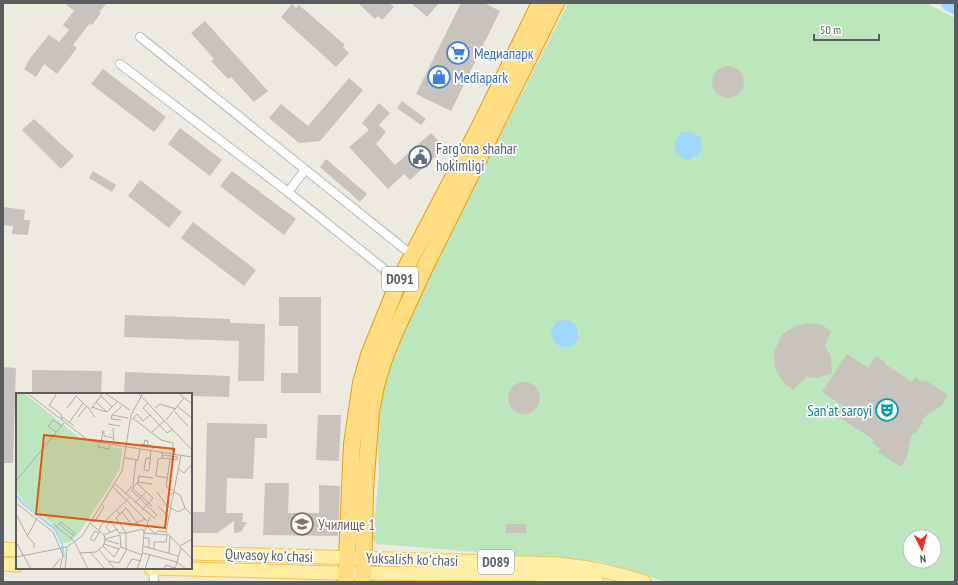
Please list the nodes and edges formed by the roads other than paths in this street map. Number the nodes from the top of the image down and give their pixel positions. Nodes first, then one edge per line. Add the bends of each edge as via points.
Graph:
1 (540, 3) edge
2 (556, 3) edge
3 (140, 36) dead end
4 (120, 64) dead end
5 (502, 97) junction
6 (305, 170) junction
7 (288, 192) junction
8 (412, 255) junction
9 (399, 281) junction
10 (3, 549) edge
11 (16, 550) edge
12 (192, 553) edge
13 (3, 564) edge
14 (16, 564) edge
15 (152, 569) edge
16 (192, 569) edge
17 (346, 571) edge
18 (363, 571) edge
19 (154, 582) edge
20 (597, 582) edge
21 (644, 582) edge

1 - 5 highway, D091
2 - 5 highway, D091
3 - 6 street
4 - 7 street
5 - 8 highway, D091
5 - 18 highway, D091 via 395,332 380,372 372,405 368,440
6 - 7 street
6 - 8 street
7 - 9 street
8 - 9 highway, D091
9 - 17 highway, D091 via 369,355 361,383 352,444
10 - 11 main road
12 - 17 main road, Quvasoy koʻchasi / D089
13 - 14 main road
15 - 19 street
16 - 17 main road, Quvasoy koʻchasi / D089
17 - 18 main road, Yuksalish koʻchasi / D089
18 - 20 main road, Yuksalish koʻchasi / D089 via 533,574
18 - 21 main road, Yuksalish koʻchasi / D089 via 557,564 591,568

